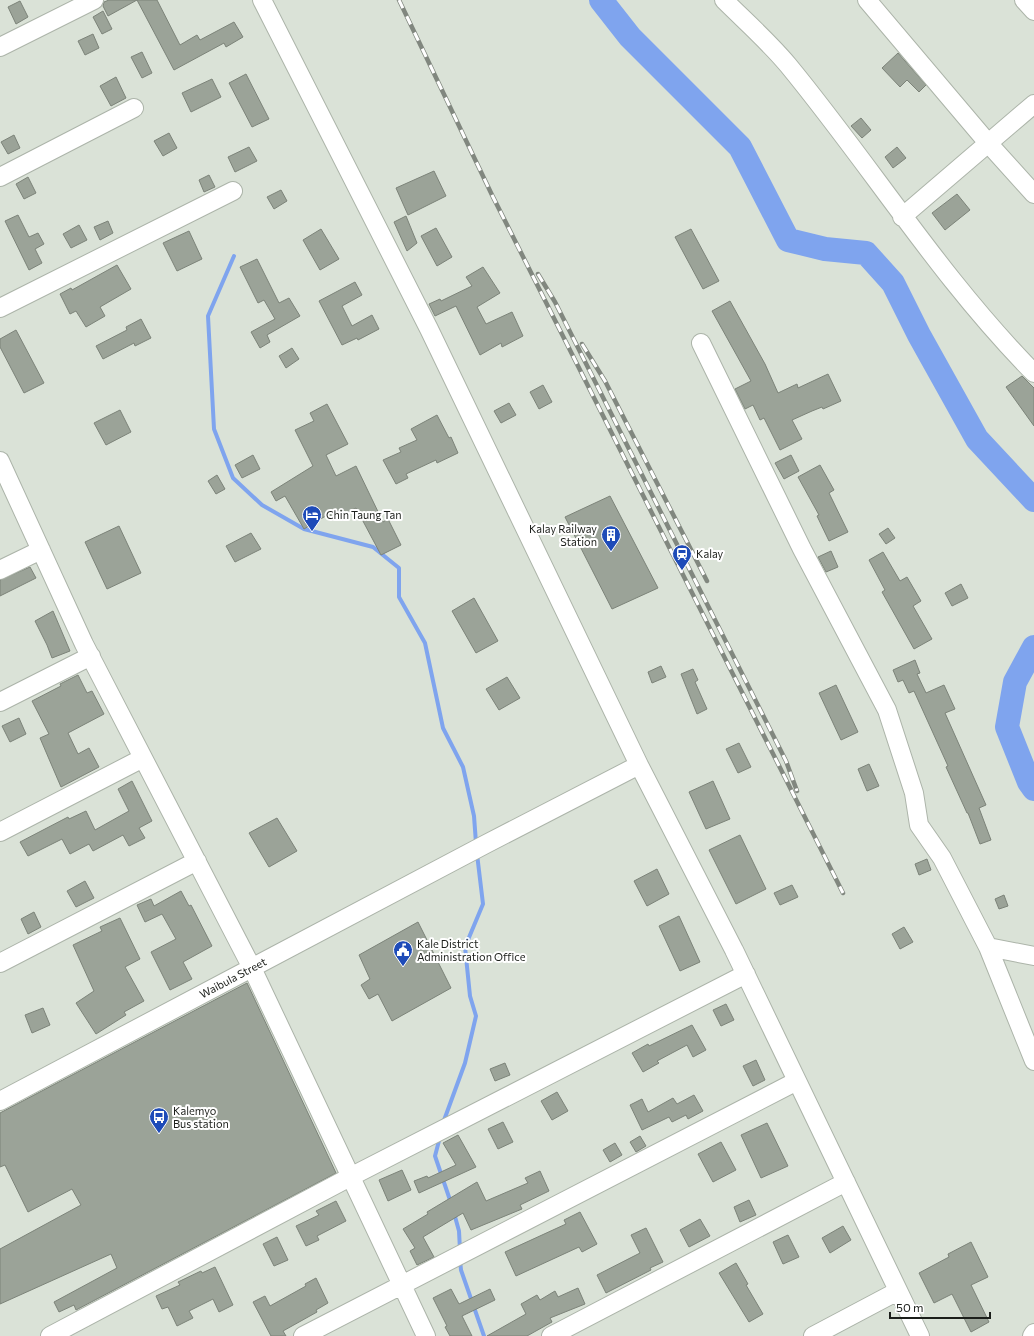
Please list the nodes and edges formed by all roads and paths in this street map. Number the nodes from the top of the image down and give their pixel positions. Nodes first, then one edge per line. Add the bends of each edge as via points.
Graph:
1 (94, 0) edge
2 (262, 0) edge
3 (724, 0) edge
4 (867, 0) edge
5 (1024, 0) edge
6 (1034, 11) edge
7 (0, 47) edge
8 (1034, 104) edge
9 (134, 108) dead end
10 (988, 143) junction
11 (0, 177) edge
12 (232, 191) dead end
13 (1034, 194) edge
14 (902, 217) junction
15 (0, 308) edge
16 (701, 342) dead end
17 (1034, 373) edge
18 (0, 461) edge
19 (41, 550) junction
20 (0, 570) edge
21 (91, 656) junction
22 (0, 702) edge
23 (143, 758) junction
24 (639, 766) junction
25 (0, 832) edge
26 (197, 862) junction
27 (988, 947) junction
28 (1034, 956) edge
29 (0, 963) edge
30 (252, 968) junction
31 (746, 974) junction
32 (1034, 1061) edge
33 (797, 1081) junction
34 (0, 1101) edge
35 (352, 1176) junction
36 (846, 1182) junction
37 (402, 1284) junction
38 (898, 1291) junction
39 (1034, 1333) edge
40 (50, 1336) edge
41 (303, 1336) edge
42 (426, 1336) edge
43 (551, 1336) edge
44 (813, 1336) edge
45 (920, 1336) edge
46 (1032, 1336) edge

1 - 7 street
2 - 24 street via 429,329
3 - 14 street via 787,64
4 - 10 street
5 - 6 street
8 - 10 street
9 - 11 street
10 - 13 street
10 - 14 street
12 - 15 street
14 - 17 street via 1003,342
16 - 27 street via 802,549 887,710 914,793 920,825 942,858
18 - 19 street
19 - 20 street
19 - 21 street
21 - 22 street
21 - 23 street
23 - 25 street
23 - 26 street
24 - 30 street, Waibula Street via 466,854
24 - 31 street
26 - 29 street
26 - 30 street
27 - 28 street
27 - 32 street
30 - 34 street, Waibula Street
30 - 35 street
31 - 33 street
31 - 35 street
33 - 36 street
33 - 37 street
35 - 37 street
35 - 40 street
36 - 38 street
36 - 43 street
37 - 41 street
37 - 42 street
38 - 44 street
38 - 45 street
39 - 46 street

